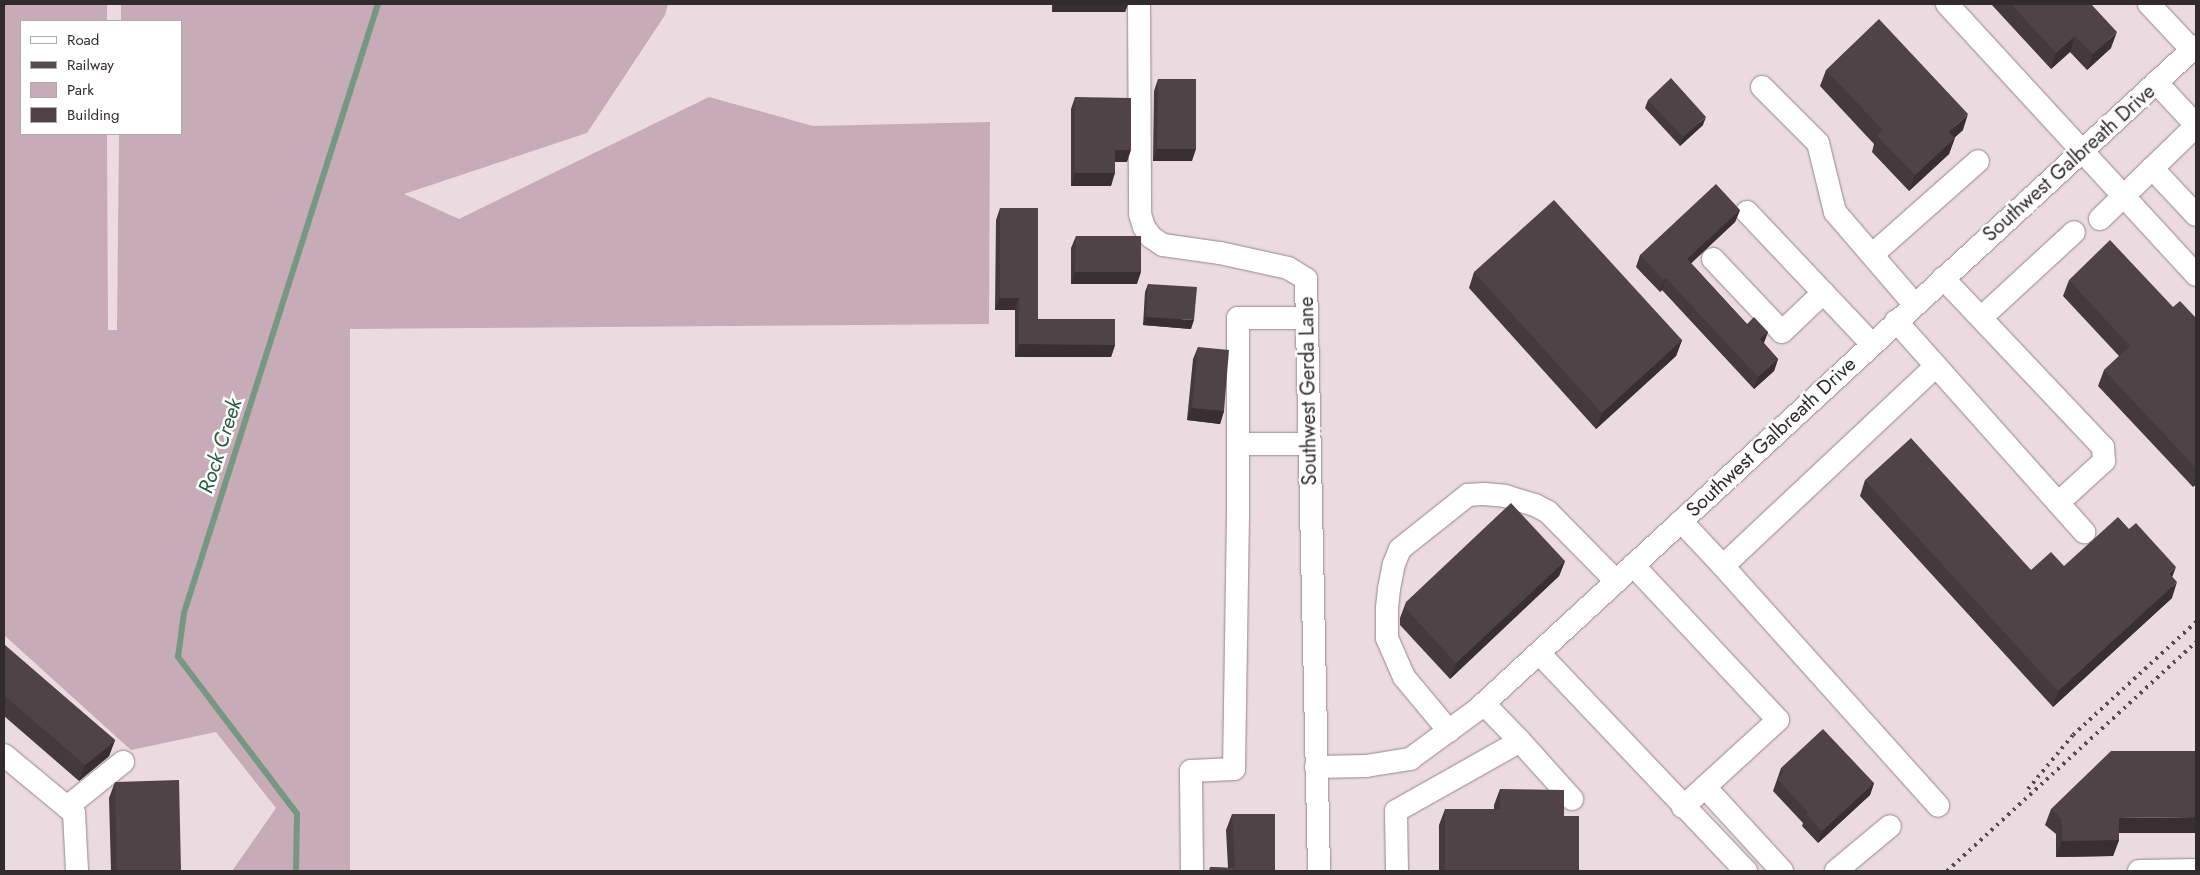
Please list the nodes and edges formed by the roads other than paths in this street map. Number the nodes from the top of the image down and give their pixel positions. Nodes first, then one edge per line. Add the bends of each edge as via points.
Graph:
1 (1139, 4) edge
2 (1947, 4) edge
3 (2149, 4) edge
4 (2194, 48) edge
5 (2156, 82) junction
6 (1762, 87) dead end
7 (2196, 126) edge
8 (2081, 151) junction
9 (1978, 161) dead end
10 (2152, 168) junction
11 (2123, 196) junction
12 (1746, 212) dead end
13 (2196, 215) edge
14 (2100, 218) dead end
15 (2074, 232) dead end
16 (1873, 254) junction
17 (1713, 259) dead end
18 (2196, 275) edge
19 (1943, 278) junction
20 (1823, 293) junction
21 (1914, 304) junction
22 (1982, 317) junction
23 (1307, 318) junction
24 (1896, 321) junction
25 (1872, 344) junction
26 (1936, 366) junction
27 (1238, 444) junction
28 (1309, 444) junction
29 (2058, 502) junction
30 (1681, 521) junction
31 (2084, 532) dead end
32 (1633, 565) junction
33 (1723, 566) junction
34 (1616, 581) junction
35 (1539, 653) junction
36 (1484, 704) junction
37 (1449, 731) junction
38 (1520, 742) junction
39 (4, 755) edge
40 (123, 762) dead end
41 (1316, 767) junction
42 (1705, 787) junction
43 (1572, 799) dead end
44 (1683, 806) junction
45 (1938, 806) dead end
46 (67, 807) junction
47 (1890, 826) dead end
48 (2196, 870) edge
49 (77, 871) edge
50 (1192, 871) edge
51 (1319, 871) edge
52 (1397, 871) edge
53 (1746, 871) edge
54 (1782, 871) edge
55 (1836, 871) edge
56 (2140, 871) edge

1 - 23 street, Southwest Gerda Lane via 1140,214 1144,227 1162,244 1288,268 1306,279
2 - 8 street
3 - 4 street
4 - 5 street, Southwest Galbreath Drive
5 - 7 street
5 - 8 street, Southwest Galbreath Drive
6 - 16 street via 1818,143 1835,212
7 - 10 street
8 - 11 street
8 - 19 street, Southwest Galbreath Drive
9 - 16 street
10 - 11 street
10 - 13 street
11 - 14 street
11 - 18 street
12 - 20 street
15 - 22 street
16 - 21 street
17 - 20 street via 1782,332
19 - 21 street, Southwest Galbreath Drive
19 - 22 street
20 - 25 street
21 - 24 street, Southwest Galbreath Drive
22 - 29 street via 2103,447 2104,461
23 - 27 street via 1238,318
23 - 28 street, Southwest Gerda Lane
24 - 25 street, Southwest Galbreath Drive
24 - 26 street
25 - 30 street, Southwest Galbreath Drive
26 - 29 street
26 - 33 street
27 - 28 street
27 - 50 street via 1234,769 1191,771
28 - 41 street, Southwest Gerda Lane
29 - 31 street
30 - 32 street, Southwest Galbreath Drive
30 - 33 street
32 - 34 street, Southwest Galbreath Drive
32 - 42 street via 1778,720
33 - 45 street
34 - 35 street, Southwest Galbreath Drive
34 - 37 street via 1548,512 1505,496 1468,495 1400,549 1388,598 1388,638 1404,677
35 - 36 street, Southwest Galbreath Drive
35 - 44 street
36 - 37 street, Southwest Galbreath Drive
36 - 38 street
37 - 41 street, Southwest Galbreath Drive via 1410,759 1366,766
38 - 43 street
38 - 52 street via 1396,811
39 - 46 street
40 - 46 street
41 - 51 street, Southwest Gerda Lane
42 - 44 street
42 - 54 street
44 - 53 street
46 - 49 street via 74,813
47 - 55 street
48 - 56 street

